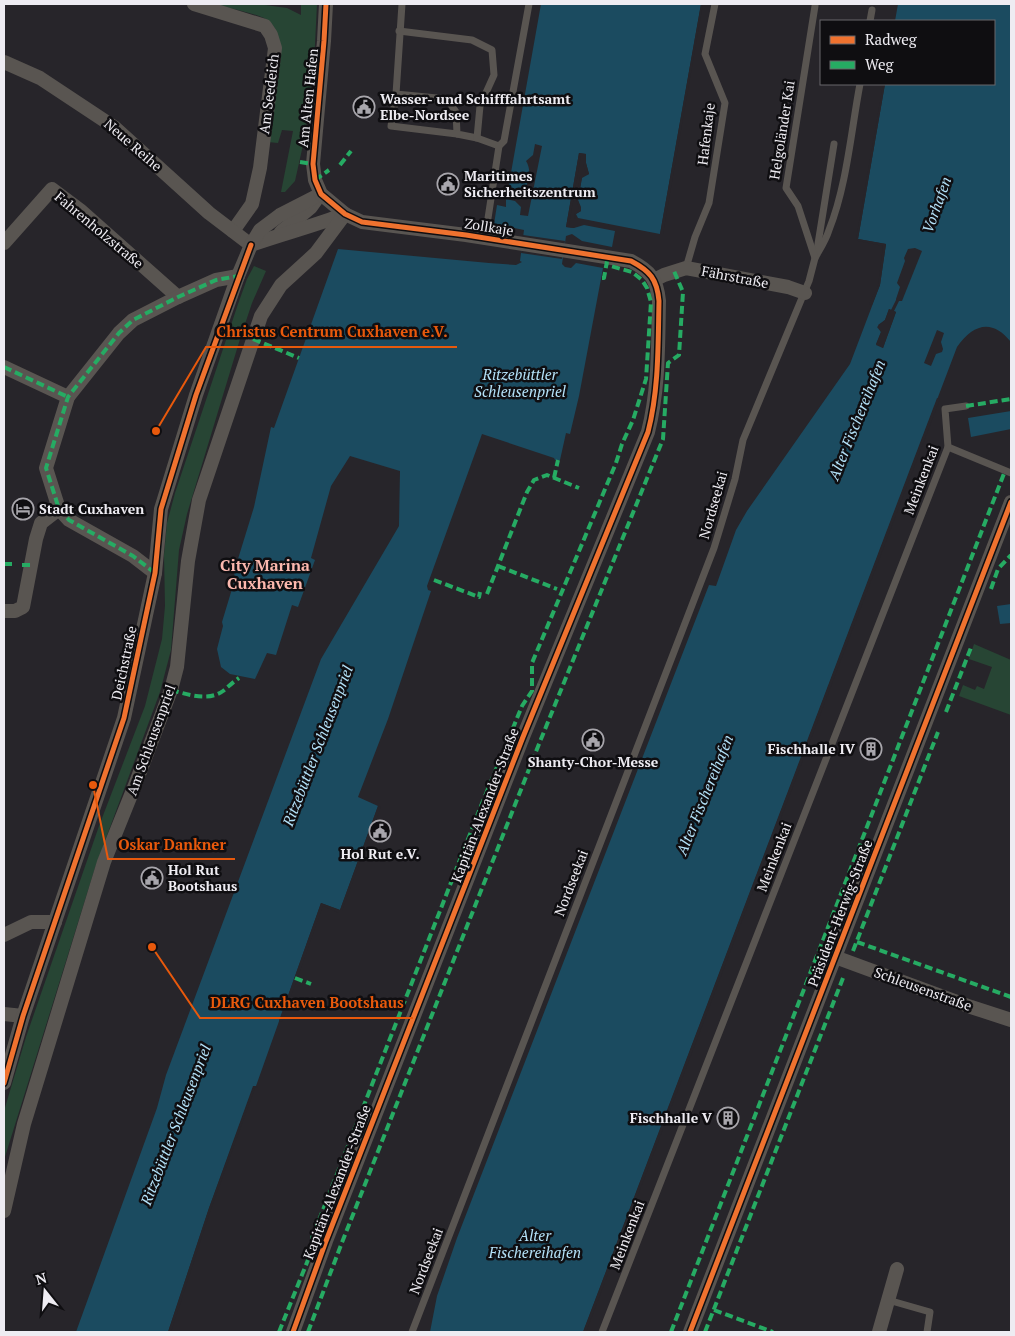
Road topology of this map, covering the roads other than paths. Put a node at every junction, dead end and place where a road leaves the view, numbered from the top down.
1 (194, 4) edge
2 (326, 4) edge
3 (402, 4) edge
4 (529, 4) edge
5 (715, 4) edge
6 (815, 6) dead end
7 (872, 10) dead end
8 (870, 20) edge
9 (399, 31) junction
10 (4, 62) edge
11 (860, 85) edge
12 (396, 94) junction
13 (457, 134) junction
14 (477, 138) junction
15 (834, 144) dead end
16 (499, 146) junction
17 (321, 194) junction
18 (344, 214) junction
19 (297, 230) junction
20 (233, 231) junction
21 (276, 236) junction
22 (485, 238) junction
23 (4, 243) edge
24 (251, 245) junction
25 (316, 253) junction
26 (815, 258) junction
27 (686, 268) junction
28 (238, 276) junction
29 (654, 280) junction
30 (807, 287) junction
31 (178, 297) junction
32 (4, 367) edge
33 (68, 397) junction
34 (966, 406) dead end
35 (948, 447) junction
36 (1011, 473) edge
37 (1011, 502) edge
38 (59, 509) junction
39 (155, 573) junction
40 (4, 610) edge
41 (55, 922) junction
42 (4, 935) edge
43 (835, 957) junction
44 (4, 1014) edge
45 (23, 1016) junction
46 (1011, 1020) edge
47 (4, 1083) edge
48 (4, 1211) edge
49 (897, 1269) dead end
50 (888, 1300) junction
51 (294, 1332) edge
52 (412, 1332) edge
53 (602, 1332) edge
54 (690, 1332) edge
55 (879, 1332) edge
56 (927, 1332) edge

1 - 20 street, Am Seedeich
2 - 17 street, Am Alten Hafen
3 - 9 lane
4 - 16 lane
5 - 27 lane, Hafenkaje
6 - 26 lane, Helgoländer Kai
7 - 8 lane
9 - 12 lane
9 - 14 lane
10 - 20 street, Neue Reihe
11 - 26 lane
12 - 13 lane
12 - 13 lane
13 - 14 lane
14 - 16 lane
15 - 26 lane
16 - 22 lane
17 - 18 street, Zollkaje
17 - 21 street
17 - 24 street, Deichstraße
18 - 19 street
18 - 22 street, Zollkaje
18 - 25 street, Am Schleusenpriel
19 - 21 street
19 - 25 street
20 - 24 street, Neue Reihe
21 - 24 street
22 - 29 street, Zollkaje
23 - 31 street, Fahrenholzstraße
24 - 28 street, Deichstraße
25 - 48 street, Am Schleusenpriel
26 - 30 lane
27 - 29 street, Fährstraße
27 - 30 street, Fährstraße
28 - 31 street
28 - 39 street, Deichstraße
29 - 51 street, Kapitän-Alexander-Straße
30 - 52 lane, Nordseekai
31 - 33 street
32 - 33 street
33 - 38 street
34 - 35 lane, Meinkenkai
35 - 36 lane
35 - 53 lane, Meinkenkai
37 - 43 street, Präsident-Herwig-Straße
38 - 39 street
38 - 40 street
39 - 41 street, Deichstraße
41 - 42 street
41 - 45 street, Deichstraße
43 - 46 street, Schleusenstraße
43 - 54 street, Präsident-Herwig-Straße
44 - 45 street
45 - 47 street, Deichstraße
49 - 50 street
50 - 55 street
50 - 56 lane

